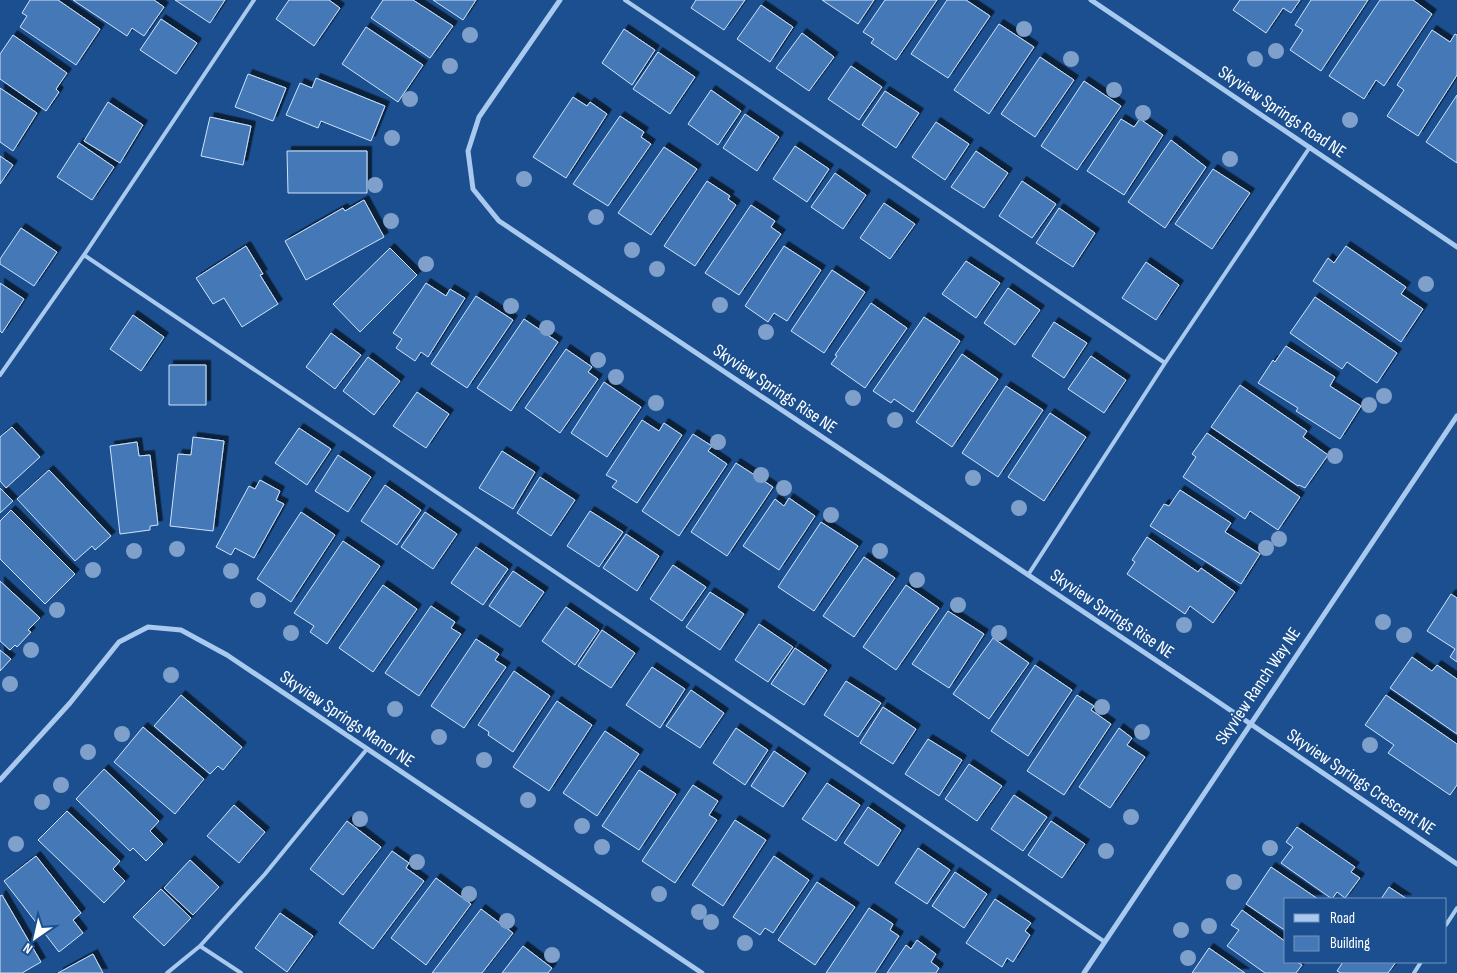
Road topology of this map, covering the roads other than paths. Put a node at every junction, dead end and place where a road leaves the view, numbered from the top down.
1 (254, 0) edge
2 (560, 0) edge
3 (625, 0) edge
4 (1091, 0) edge
5 (1310, 147) junction
6 (1457, 247) edge
7 (84, 255) junction
8 (1165, 363) junction
9 (0, 375) edge
10 (1457, 416) edge
11 (1028, 575) junction
12 (1250, 723) junction
13 (367, 749) junction
14 (0, 780) edge
15 (1457, 864) edge
16 (1457, 908) edge
17 (1447, 923) edge
18 (1105, 942) junction
19 (200, 946) junction
20 (168, 973) edge
21 (241, 973) edge
22 (702, 973) edge
23 (1084, 973) edge

1 - 7 lane
2 - 11 street, Skyview Springs Rise NE
3 - 8 lane
4 - 5 street, Skyview Springs Road NE
5 - 6 street, Skyview Springs Road NE
5 - 8 lane
7 - 9 lane
7 - 18 lane
8 - 11 lane
10 - 12 street, Skyview Ranch Way NE
11 - 12 street, Skyview Springs Rise NE
12 - 15 street, Skyview Springs Crescent NE
12 - 18 street, Skyview Ranch Way NE
13 - 14 street, Skyview Springs Manor NE
13 - 19 lane
13 - 22 street, Skyview Springs Manor NE
16 - 17 lane
18 - 23 street, Skyview Ranch Way NE
19 - 20 lane
19 - 21 lane

